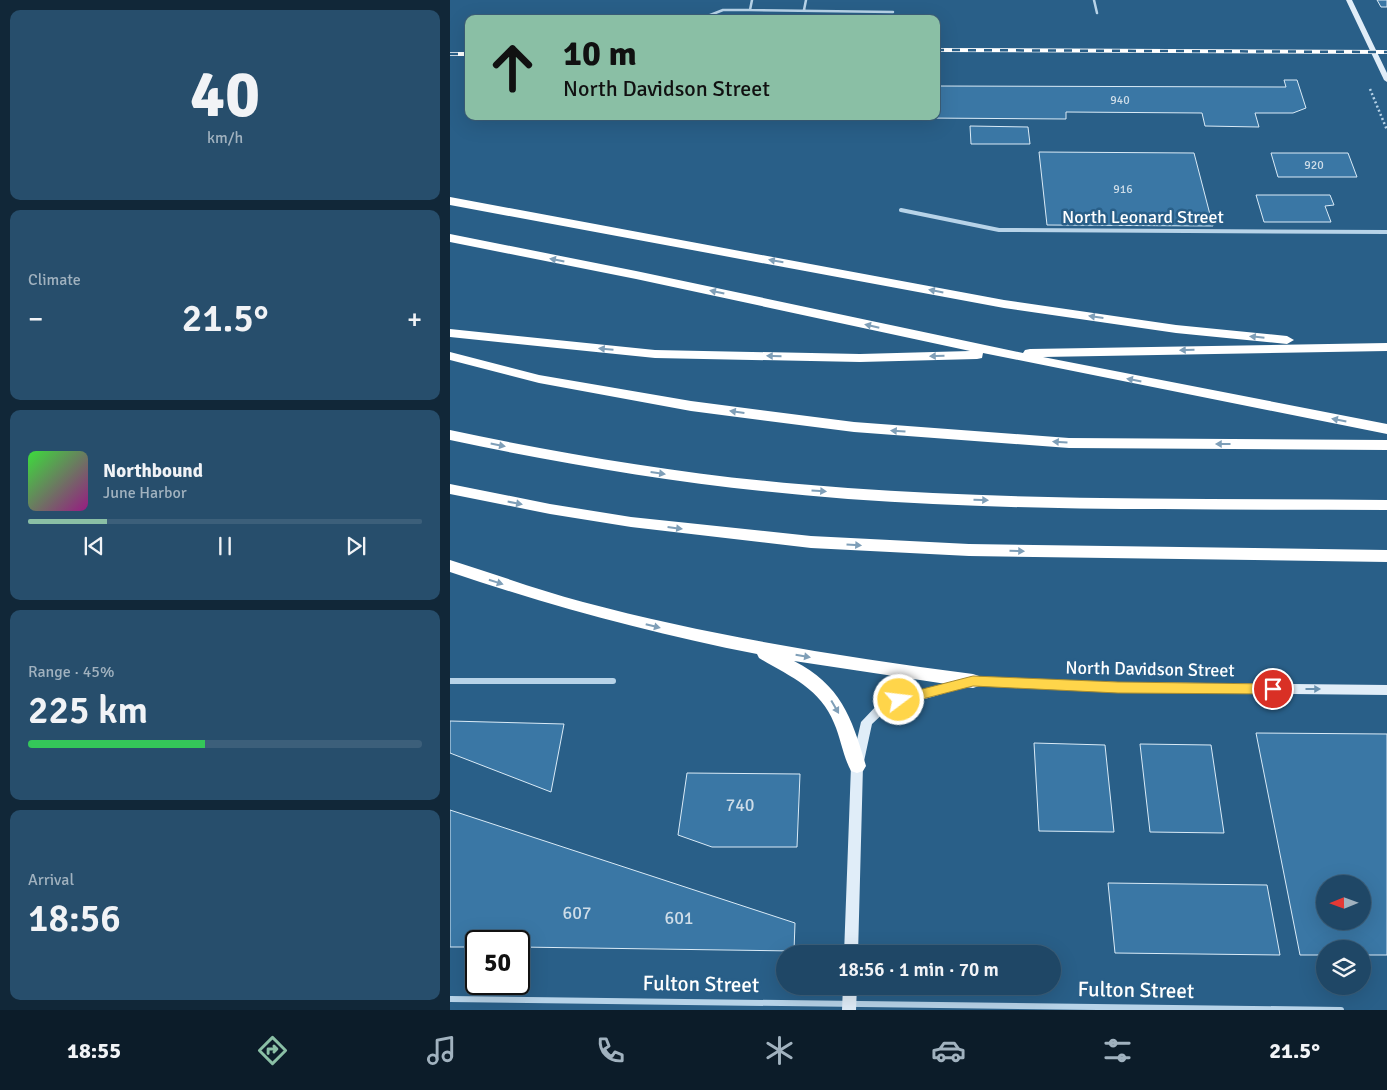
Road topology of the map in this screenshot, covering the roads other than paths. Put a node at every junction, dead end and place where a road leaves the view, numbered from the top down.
1 (752, 0) edge
2 (806, 0) edge
3 (1094, 0) edge
4 (1350, 0) edge
5 (750, 10) junction
6 (804, 10) junction
7 (893, 12) dead end
8 (1097, 13) dead end
9 (710, 15) edge
10 (1387, 80) edge
11 (450, 201) edge
12 (901, 210) dead end
13 (1387, 232) edge
14 (450, 238) edge
15 (450, 333) edge
16 (1358, 347) junction
17 (1387, 347) edge
18 (450, 356) edge
19 (1387, 429) edge
20 (450, 435) edge
21 (1387, 445) edge
22 (450, 489) edge
23 (1387, 505) edge
24 (1387, 556) edge
25 (450, 566) edge
26 (755, 648) junction
27 (450, 681) edge
28 (613, 681) dead end
29 (973, 681) junction
30 (1387, 690) edge
31 (856, 766) junction
32 (851, 945) edge
33 (450, 999) edge
34 (849, 1007) edge
35 (1066, 1008) edge
36 (1341, 1010) edge

1 - 5 lane
2 - 6 lane
3 - 8 lane
4 - 10 main road
5 - 6 lane
5 - 9 lane
6 - 7 lane
16 -> 11 highway
12 - 13 street, North Leonard Street
19 -> 14 highway
16 -> 15 highway
16 - 17 highway
21 -> 18 highway
20 -> 23 highway
22 -> 24 highway
25 -> 26 highway
26 -> 29 highway
26 -> 31 highway
27 - 28 street
29 -> 30 main road, North Davidson Street
29 - 31 main road, North Davidson Street
31 - 32 main road, North Davidson Street
33 - 34 street, Fulton Street
34 - 35 street, Fulton Street
35 - 36 street, Fulton Street

